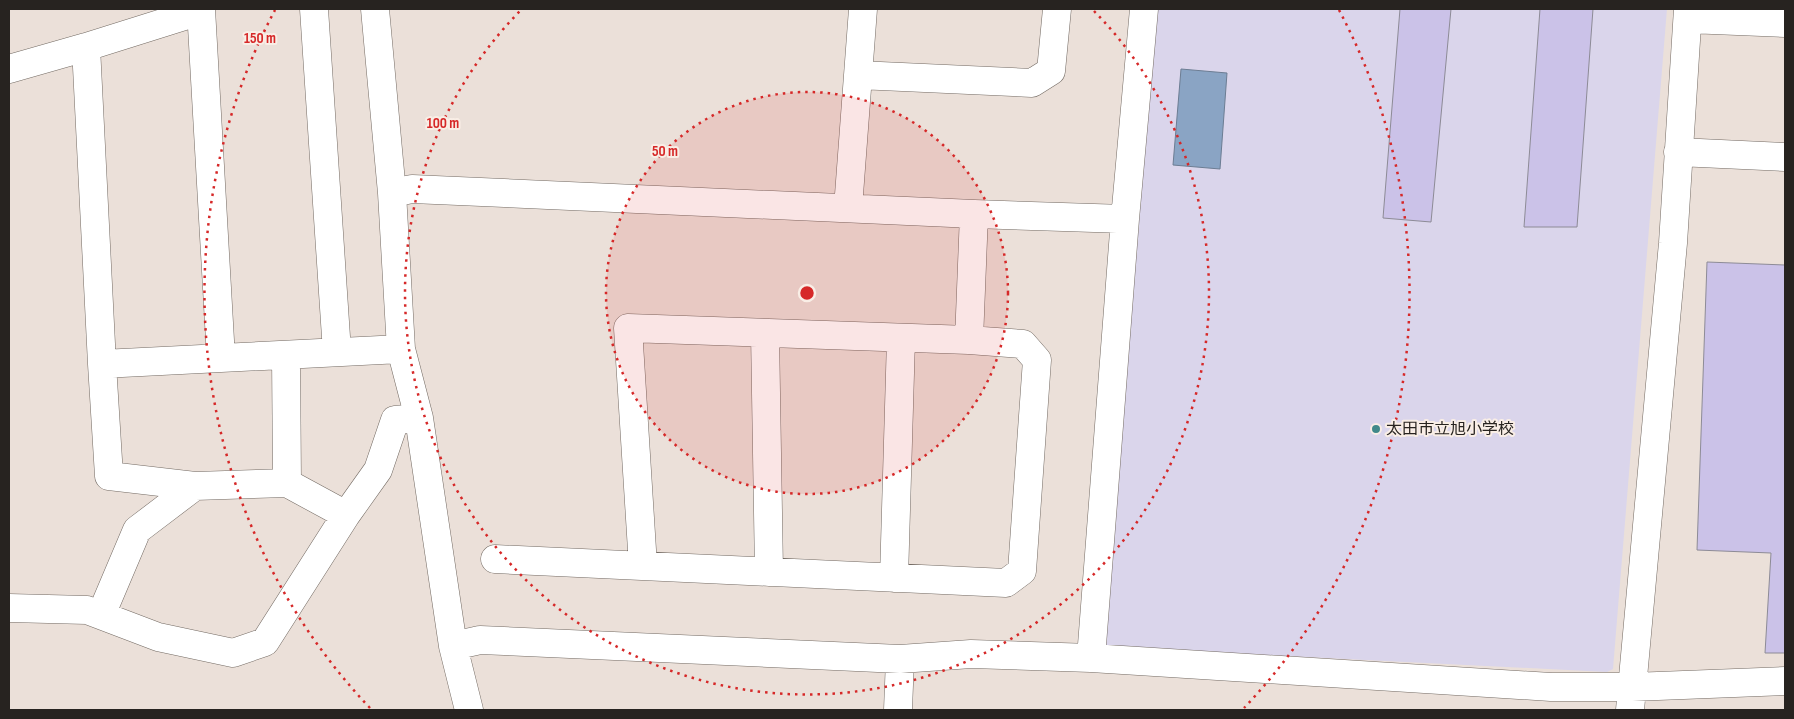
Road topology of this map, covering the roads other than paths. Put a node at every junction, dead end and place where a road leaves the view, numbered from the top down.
1 (201, 9) edge
2 (314, 9) edge
3 (375, 9) edge
4 (863, 9) edge
5 (1057, 9) edge
6 (1144, 9) edge
7 (1688, 14) edge
8 (1785, 23) edge
9 (86, 47) junction
10 (9, 68) edge
11 (858, 75) junction
12 (1678, 152) junction
13 (1785, 157) edge
14 (392, 193) junction
15 (848, 208) junction
16 (974, 214) junction
17 (1125, 219) junction
18 (765, 333) junction
19 (901, 339) junction
20 (969, 340) junction
21 (401, 349) junction
22 (337, 352) junction
23 (286, 354) junction
24 (221, 358) junction
25 (102, 364) junction
26 (420, 418) junction
27 (287, 483) junction
28 (195, 486) junction
29 (346, 515) junction
30 (495, 559) dead end
31 (643, 566) junction
32 (769, 572) junction
33 (894, 578) junction
34 (9, 608) edge
35 (102, 615) junction
36 (454, 646) junction
37 (1091, 658) junction
38 (900, 659) junction
39 (1785, 681) edge
40 (1631, 699) edge
41 (469, 710) edge
42 (898, 710) edge

1 - 9 street
1 - 24 street
2 - 22 street
3 - 14 street
4 - 11 street
5 - 11 street
6 - 17 street
7 - 8 street
7 - 12 street
9 - 10 street
9 - 25 street
11 - 15 street
12 - 13 street
12 - 40 street
14 - 15 street
14 - 21 street
15 - 16 street
16 - 17 street
16 - 20 street
17 - 37 street
18 - 19 street
18 - 31 street
18 - 32 street
19 - 20 street
19 - 33 street
20 - 33 street
21 - 22 street
21 - 26 street
22 - 23 street
23 - 24 street
23 - 27 street
24 - 25 street
25 - 28 street
26 - 29 street
26 - 36 street
27 - 28 street
27 - 29 street
28 - 35 street
29 - 35 street
30 - 31 street
31 - 32 street
32 - 33 street
34 - 35 street
36 - 38 street
36 - 41 street
37 - 38 street
37 - 40 street
38 - 42 street
39 - 40 street

